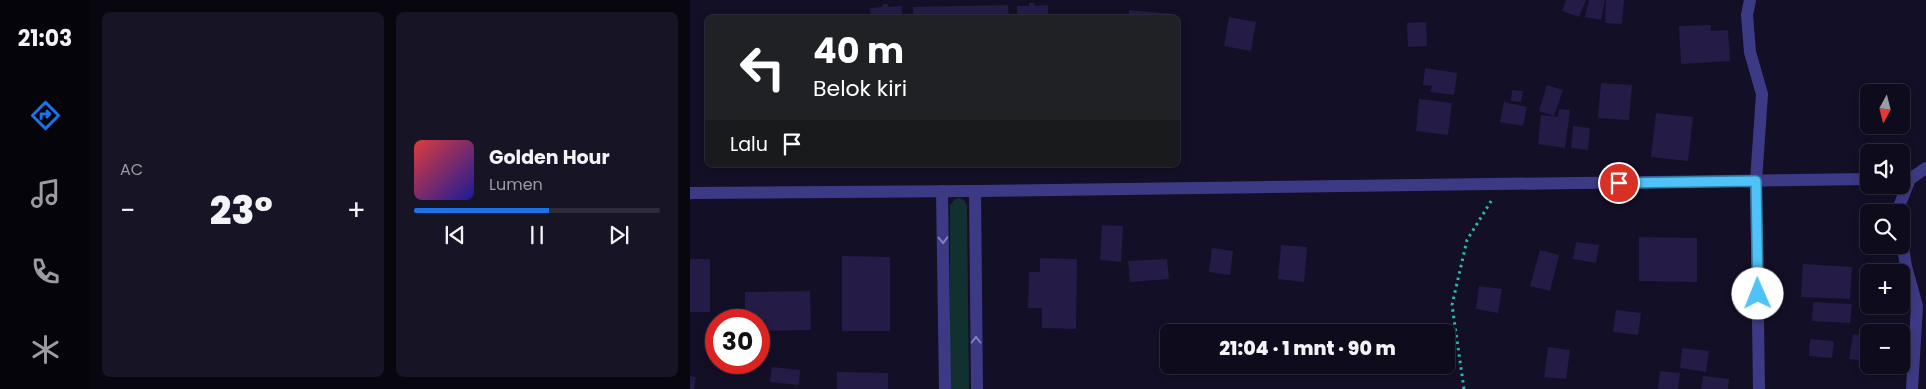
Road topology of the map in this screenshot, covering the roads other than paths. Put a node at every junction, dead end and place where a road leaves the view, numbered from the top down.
1 (1750, 0) edge
2 (1926, 168) edge
3 (1910, 177) edge
4 (1926, 178) edge
5 (1860, 179) edge
6 (1910, 179) edge
7 (1756, 181) junction
8 (975, 191) junction
9 (942, 192) junction
10 (690, 193) edge
11 (1904, 254) edge
12 (945, 389) edge
13 (976, 389) edge
14 (1759, 389) edge
15 (1912, 389) edge

1 - 7 street
2 - 3 street
4 - 6 street
5 - 7 street
7 - 8 street
7 - 14 street
8 - 9 street
13 -> 8 street
9 - 10 street
9 -> 12 street
11 - 15 street

